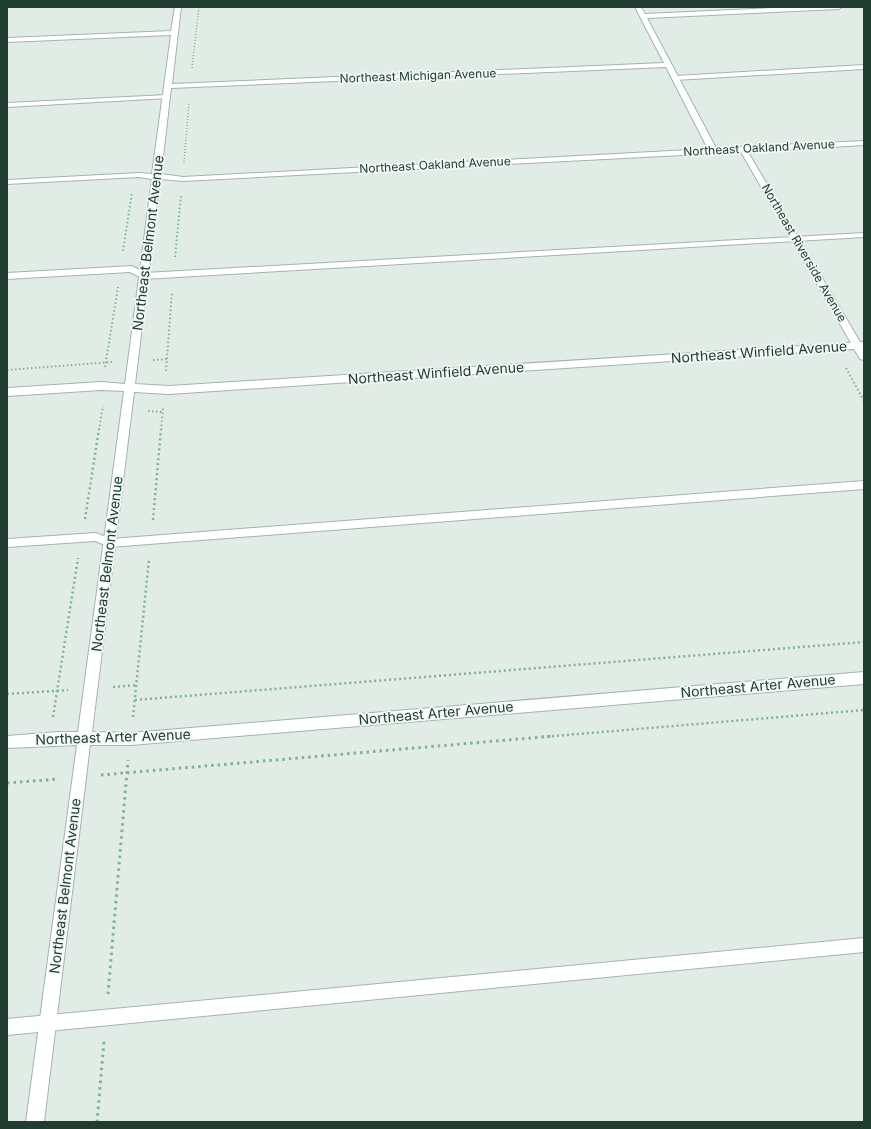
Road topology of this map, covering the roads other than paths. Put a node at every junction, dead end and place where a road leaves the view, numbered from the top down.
1 (178, 7) edge
2 (638, 7) edge
3 (839, 7) edge
4 (643, 16) junction
5 (175, 33) junction
6 (7, 40) edge
7 (668, 65) junction
8 (864, 68) edge
9 (675, 78) junction
10 (168, 86) junction
11 (167, 97) junction
12 (7, 105) edge
13 (864, 143) edge
14 (744, 149) junction
15 (713, 151) junction
16 (157, 177) junction
17 (7, 182) edge
18 (864, 235) edge
19 (795, 238) junction
20 (7, 276) edge
21 (144, 276) junction
22 (861, 345) edge
23 (864, 357) edge
24 (129, 389) junction
25 (7, 392) edge
26 (864, 485) edge
27 (7, 543) edge
28 (110, 543) junction
29 (864, 678) edge
30 (84, 739) junction
31 (7, 742) edge
32 (864, 945) edge
33 (48, 1023) junction
34 (7, 1027) edge
35 (35, 1122) edge

1 - 5 street, Northeast Belmont Avenue
2 - 4 street
3 - 4 street
4 - 7 street
5 - 6 street
5 - 10 street, Northeast Belmont Avenue
7 - 9 street
7 - 10 street, Northeast Michigan Avenue
8 - 9 lane
9 - 15 street
10 - 11 street, Northeast Belmont Avenue
11 - 12 lane
11 - 16 street, Northeast Belmont Avenue
13 - 14 street, Northeast Oakland Avenue
14 - 15 street, Northeast Oakland Avenue
14 - 19 street, Northeast Riverside Avenue
15 - 16 street, Northeast Oakland Avenue
16 - 17 street, Northeast Oakland Avenue
16 - 21 street, Northeast Belmont Avenue
18 - 19 lane
19 - 21 lane
19 - 22 street, Northeast Riverside Avenue
20 - 21 lane
21 - 24 street, Northeast Belmont Avenue
22 - 23 street, Northeast Riverside Avenue
22 - 24 street, Northeast Winfield Avenue
24 - 25 street, Northeast Winfield Avenue
24 - 28 street, Northeast Belmont Avenue
26 - 28 lane
27 - 28 lane
28 - 30 street, Northeast Belmont Avenue
29 - 30 street, Northeast Arter Avenue
30 - 31 street, Northeast Arter Avenue
30 - 33 street, Northeast Belmont Avenue
32 - 33 lane
33 - 34 lane
33 - 35 street, Northeast Belmont Avenue

